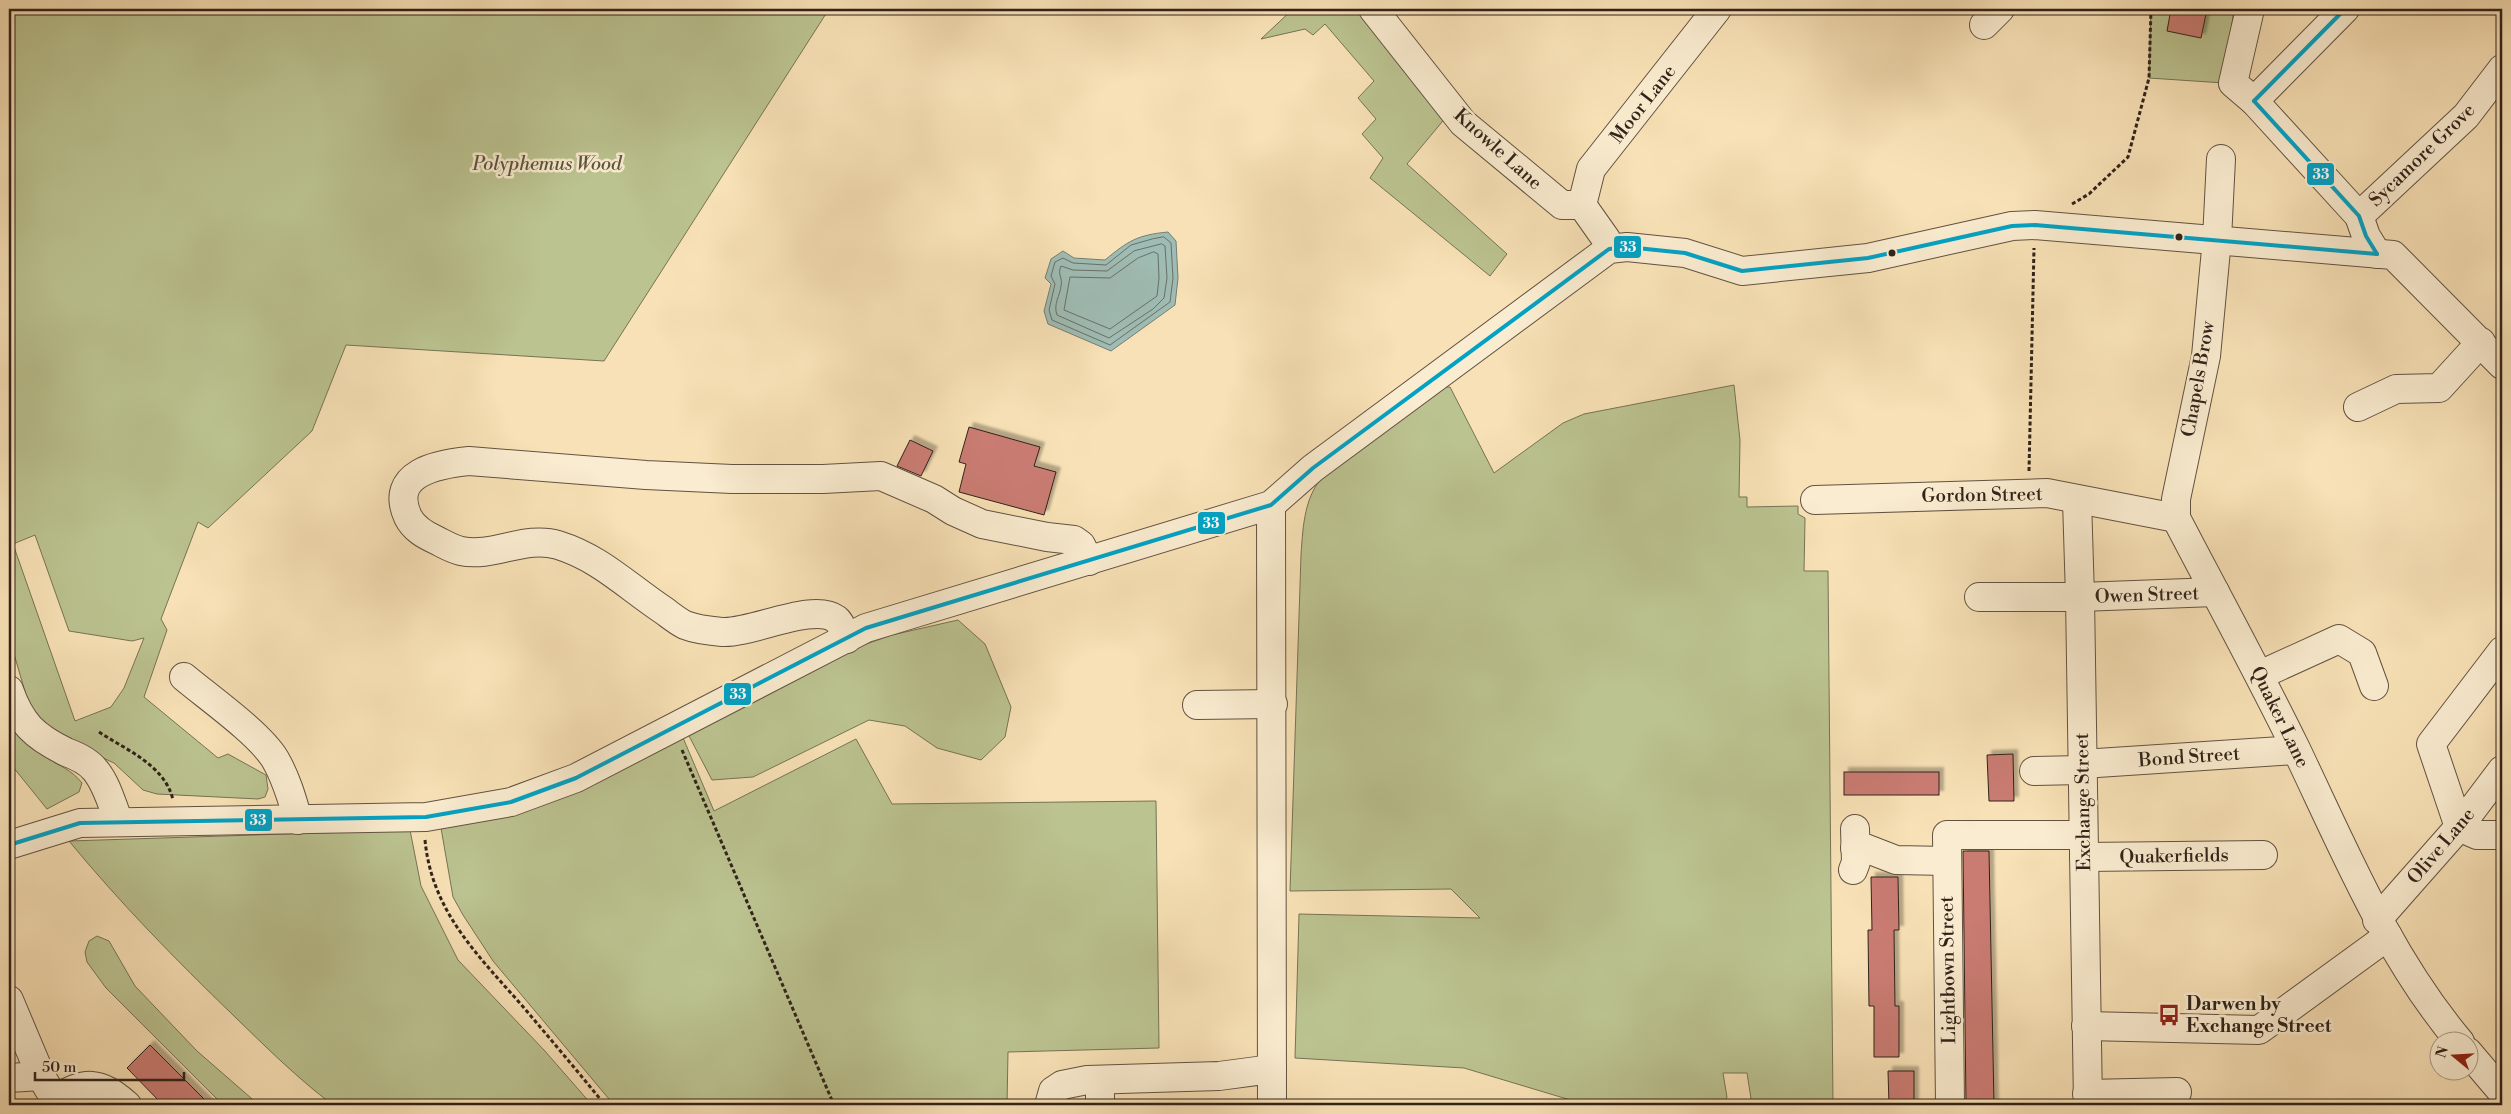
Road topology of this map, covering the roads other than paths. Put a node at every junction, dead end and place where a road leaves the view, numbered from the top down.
1 (1372, 9) edge
2 (1717, 9) edge
3 (2250, 9) edge
4 (2345, 9) edge
5 (2502, 70) edge
6 (2254, 100) junction
7 (2221, 159) dead end
8 (1582, 205) junction
9 (2358, 216) junction
10 (2217, 239) junction
11 (1610, 249) junction
12 (2377, 254) junction
13 (2481, 342) junction
14 (2502, 365) edge
15 (2358, 407) dead end
16 (1815, 500) dead end
17 (2076, 500) junction
18 (1272, 506) junction
19 (2176, 518) junction
20 (1089, 561) junction
21 (2215, 592) junction
22 (1979, 597) dead end
23 (2080, 597) junction
24 (847, 638) junction
25 (2502, 651) edge
26 (2260, 675) junction
27 (184, 677) dead end
28 (2374, 686) dead end
29 (9, 690) edge
30 (1272, 704) junction
31 (1197, 705) dead end
32 (2296, 750) junction
33 (2082, 767) junction
34 (2502, 770) edge
35 (2034, 771) dead end
36 (298, 820) junction
37 (119, 822) junction
38 (2459, 827) junction
39 (2502, 835) edge
40 (9, 845) edge
41 (2084, 846) junction
42 (1947, 848) junction
43 (1855, 849) dead end
44 (2263, 855) dead end
45 (2382, 928) junction
46 (9, 1000) edge
47 (2086, 1026) junction
48 (2452, 1032) edge
49 (2478, 1065) edge
50 (1272, 1069) junction
51 (41, 1076) junction
52 (9, 1078) edge
53 (1100, 1092) edge
54 (2177, 1092) dead end
55 (2501, 1095) edge
56 (2088, 1100) edge
57 (57, 1102) edge
58 (126, 1105) edge
59 (1049, 1105) edge
60 (1272, 1105) edge
61 (1950, 1105) edge

1 - 8 street, Knowle Lane
2 - 8 street, Moor Lane
3 - 6 street
4 - 6 street
5 - 9 street, Sycamore Grove
6 - 9 street
7 - 10 street, Chapels Brow
8 - 11 street
9 - 12 street
10 - 11 street
10 - 12 street
10 - 19 street, Chapels Brow
11 - 18 street
12 - 13 street
13 - 14 street
13 - 15 street
16 - 17 street, Gordon Street
17 - 19 street, Gordon Street
17 - 23 street, Exchange Street
18 - 20 street
18 - 30 street
19 - 21 street, Quaker Lane
20 - 24 street
20 - 24 street
21 - 23 street, Owen Street
21 - 26 street, Quaker Lane
22 - 23 street, Owen Street
23 - 33 street, Exchange Street
24 - 36 street
25 - 38 street
26 - 28 street
26 - 32 street, Quaker Lane
27 - 36 street
29 - 37 street
30 - 31 street
30 - 50 street
32 - 33 street, Bond Street
32 - 45 street, Quaker Lane
33 - 35 street, Bond Street
33 - 41 street, Exchange Street
34 - 38 street, Olive Lane
36 - 37 street
37 - 40 street
38 - 39 street
38 - 45 street, Olive Lane
41 - 42 street, Quakerfields
41 - 44 street, Quakerfields
41 - 47 street, Exchange Street
42 - 43 street, Quakerfields
42 - 61 street, Lightbown Street
45 - 47 street, Olive Lane
45 - 48 street, Quaker Lane
46 - 51 street
47 - 56 street, Exchange Street
49 - 55 street
50 - 53 street
50 - 60 street
51 - 52 street
51 - 57 street
53 - 59 street
54 - 56 street
57 - 58 street

